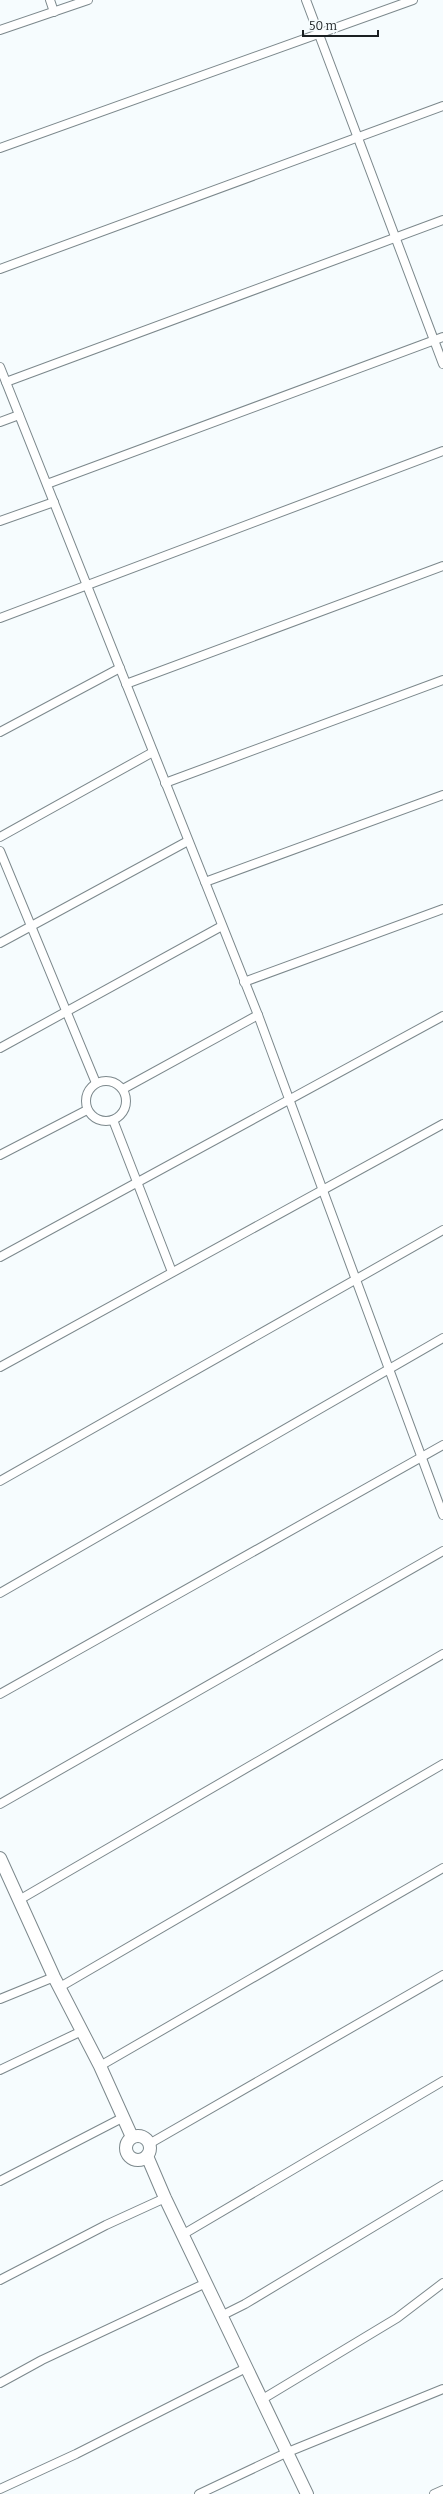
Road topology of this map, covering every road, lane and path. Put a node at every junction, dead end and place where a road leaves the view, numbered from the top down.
1 (50, 0) edge
2 (88, 0) edge
3 (306, 0) edge
4 (413, 0) edge
5 (54, 12) junction
6 (0, 30) edge
7 (319, 34) junction
8 (443, 106) edge
9 (358, 137) junction
10 (0, 148) edge
11 (443, 220) edge
12 (395, 237) junction
13 (0, 269) edge
14 (443, 337) edge
15 (434, 341) junction
16 (443, 364) edge
17 (0, 367) edge
18 (6, 382) junction
19 (20, 415) junction
20 (0, 422) edge
21 (443, 451) edge
22 (47, 484) junction
23 (54, 502) junction
24 (0, 521) edge
25 (443, 566) edge
26 (87, 587) junction
27 (0, 618) edge
28 (120, 668) junction
29 (443, 680) edge
30 (126, 684) junction
31 (0, 732) edge
32 (153, 752) junction
33 (165, 783) junction
34 (443, 795) edge
35 (0, 836) edge
36 (188, 842) junction
37 (0, 851) edge
38 (205, 882) junction
39 (443, 909) edge
40 (31, 926) junction
41 (222, 926) junction
42 (0, 943) edge
43 (244, 982) junction
44 (66, 1012) junction
45 (258, 1015) junction
46 (443, 1016) edge
47 (0, 1048) edge
48 (96, 1083) junction
49 (123, 1089) junction
50 (289, 1100) junction
51 (87, 1110) junction
52 (113, 1120) junction
53 (443, 1124) edge
54 (0, 1155) edge
55 (137, 1183) junction
56 (322, 1190) junction
57 (443, 1230) edge
58 (0, 1257) edge
59 (172, 1272) junction
60 (356, 1280) junction
61 (443, 1338) edge
62 (0, 1367) edge
63 (389, 1369) junction
64 (443, 1445) edge
65 (422, 1458) junction
66 (0, 1481) edge
67 (443, 1515) edge
68 (443, 1551) edge
69 (0, 1593) edge
70 (443, 1654) edge
71 (0, 1694) edge
72 (443, 1764) edge
73 (0, 1804) edge
74 (0, 1858) edge
75 (443, 1868) edge
76 (4, 1876) edge
77 (19, 1900) junction
78 (443, 1975) edge
79 (57, 1982) junction
80 (0, 1999) edge
81 (82, 2031) junction
82 (100, 2066) junction
83 (0, 2070) edge
84 (443, 2081) edge
85 (124, 2117) junction
86 (132, 2138) junction
87 (148, 2150) junction
88 (0, 2181) edge
89 (443, 2185) edge
90 (165, 2198) junction
91 (182, 2235) junction
92 (0, 2280) edge
93 (206, 2283) junction
94 (443, 2283) edge
95 (221, 2316) junction
96 (246, 2368) junction
97 (0, 2383) edge
98 (443, 2389) edge
99 (261, 2400) junction
100 (288, 2452) junction
101 (0, 2489) edge
102 (443, 2490) edge
103 (199, 2494) edge
104 (307, 2494) edge
105 (434, 2494) edge

1 - 5 street
2 - 5 street
3 - 7 street
4 - 7 street
5 - 6 street
7 - 9 street
7 - 10 street
8 - 9 street
9 - 12 street
9 - 13 street
11 - 12 street
12 - 15 street
12 - 18 street
14 - 15 street
15 - 16 street
15 - 22 street
17 - 18 street
18 - 19 street
19 - 20 street
19 - 22 street
21 - 26 street
22 - 23 street
23 - 24 street
23 - 26 street
25 - 30 street
26 - 27 street
26 - 28 street
28 - 30 street
28 - 31 street
29 - 33 street
30 - 32 street
32 - 33 street
32 - 35 street
33 - 36 street
34 - 38 street
36 - 38 street
36 - 40 street
37 - 40 street
38 - 41 street
39 - 43 street
40 - 42 street
40 - 44 street
41 - 43 street
41 - 44 street
43 - 45 street
44 - 47 street
44 - 48 street
45 - 49 street
45 - 50 street
46 - 50 street
48 - 49 street
48 - 51 street
49 - 52 street
50 - 55 street
50 - 56 street
51 - 52 street
51 - 54 street
52 - 55 street
53 - 56 street
55 - 58 street
55 - 59 street
56 - 59 street
56 - 60 street
57 - 60 street
59 - 62 street
60 - 63 street
60 - 66 street
61 - 63 street
63 - 65 street
63 - 69 street
64 - 65 street
65 - 67 street
65 - 71 street
68 - 73 street
70 - 77 street
72 - 79 street
74 - 76 main road
75 - 82 street
76 - 77 main road
77 - 79 main road
78 - 87 street
79 - 80 street
79 - 81 main road
81 - 82 main road
81 - 83 street
82 - 85 main road
84 - 91 street
85 - 86 main road
85 - 88 street
86 - 87 main road
86 - 87 main road
87 - 90 main road
89 - 95 street
90 - 91 main road
90 - 92 street
91 - 93 main road
93 - 95 main road
93 - 97 street
94 - 99 street
95 - 96 main road
96 - 99 main road
96 - 101 street
98 - 100 street
99 - 100 main road
100 - 103 street
100 - 104 main road
102 - 105 street

